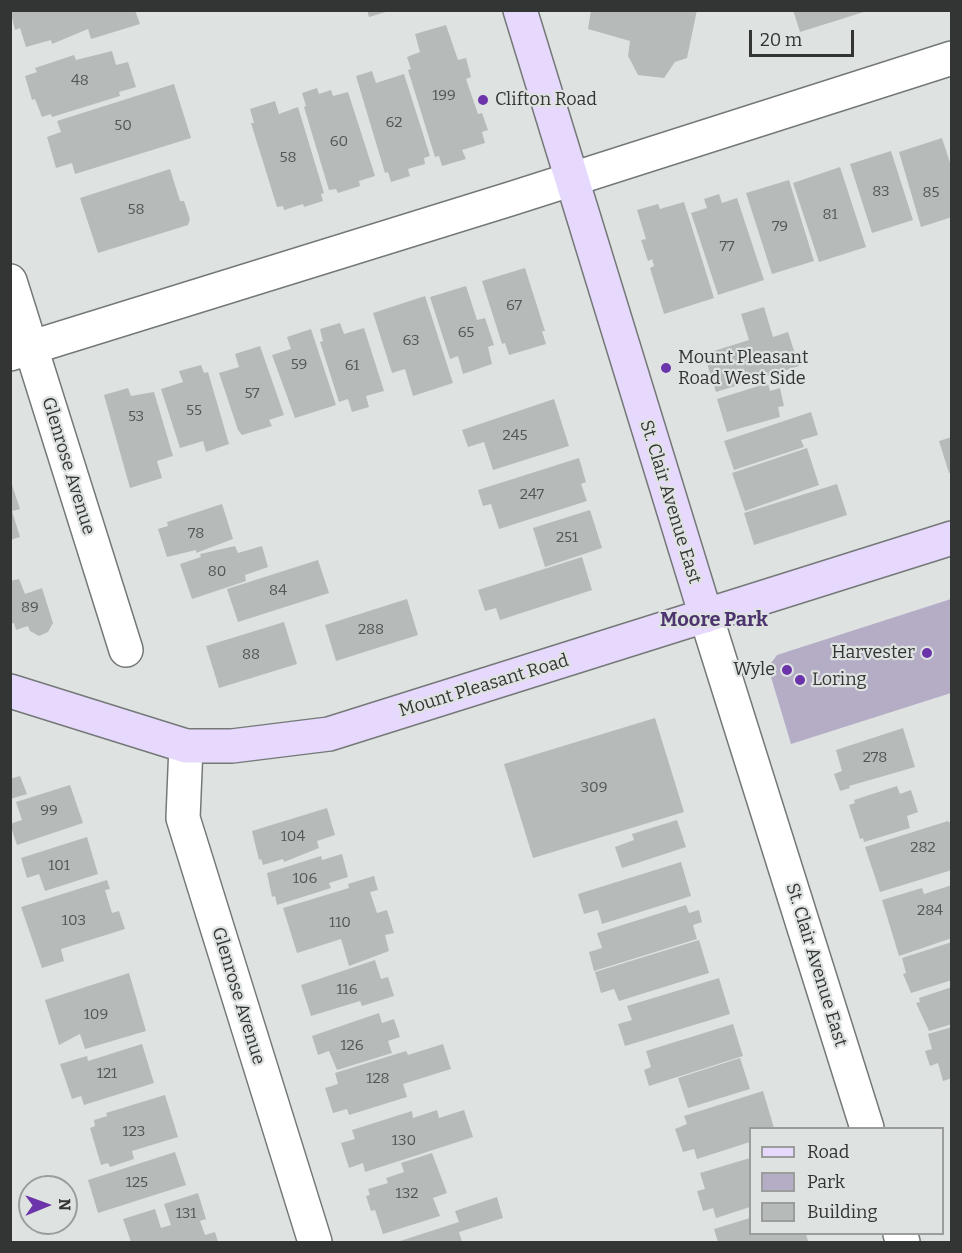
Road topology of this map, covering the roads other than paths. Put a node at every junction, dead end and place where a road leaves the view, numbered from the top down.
1 (520, 10) edge
2 (951, 58) edge
3 (573, 177) junction
4 (10, 281) edge
5 (21, 351) edge
6 (951, 538) edge
7 (706, 616) junction
8 (126, 650) dead end
9 (10, 691) edge
10 (186, 746) junction
11 (867, 1127) edge
12 (315, 1242) edge

1 - 3 main road, St. Clair Avenue East
2 - 3 street
3 - 5 street
3 - 7 main road, St. Clair Avenue East
4 - 5 street, Glenrose Avenue
5 - 8 street, Glenrose Avenue
6 - 7 main road, Mount Pleasant Road
7 - 10 main road, Mount Pleasant Road
7 - 11 street, St. Clair Avenue East
9 - 10 main road, Mount Pleasant Road
10 - 12 street, Glenrose Avenue

